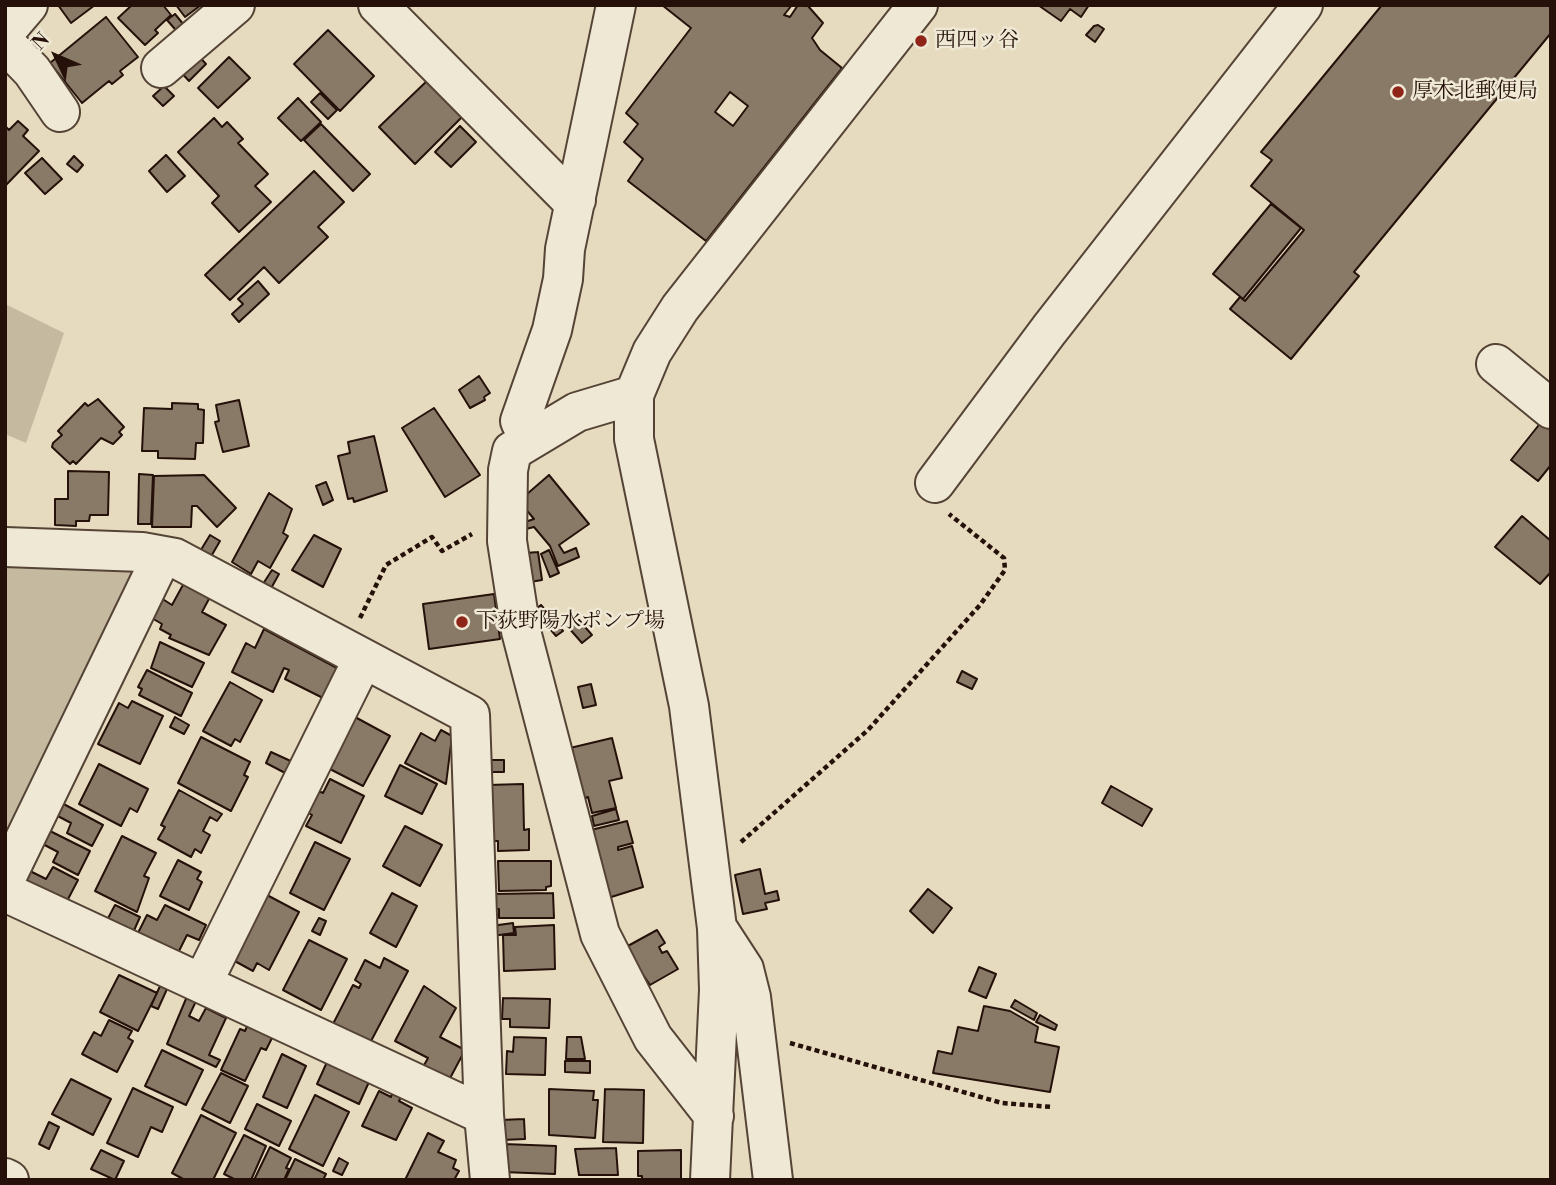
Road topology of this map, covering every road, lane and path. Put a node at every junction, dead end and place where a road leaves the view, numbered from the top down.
1 (28, 5) edge
2 (235, 5) edge
3 (378, 5) edge
4 (616, 5) edge
5 (918, 5) edge
6 (1303, 5) edge
7 (5, 32) edge
8 (5, 43) edge
9 (161, 68) dead end
10 (60, 112) dead end
11 (576, 200) junction
12 (1496, 364) dead end
13 (634, 395) junction
14 (1551, 409) edge
15 (529, 439) junction
16 (935, 484) joint
17 (480, 529) dead end
18 (5, 547) edge
19 (161, 558) junction
20 (369, 599) dead end
21 (363, 659) junction
22 (709, 865) junction
23 (5, 880) edge
24 (5, 892) edge
25 (717, 928) junction
26 (203, 982) junction
27 (756, 1032) junction
28 (1052, 1107) dead end
29 (484, 1115) junction
30 (714, 1116) junction
31 (491, 1180) edge
32 (710, 1180) edge
33 (773, 1180) edge

1 - 7 street
2 - 9 street
3 - 11 street
4 - 11 street
5 - 13 street
6 - 16 street
8 - 10 street
11 - 15 street
12 - 14 street
13 - 15 street
13 - 22 street
15 - 30 street
16 - 22 path
17 - 20 path
18 - 19 street
19 - 21 street
19 - 23 street
21 - 26 street
21 - 29 street
22 - 25 street
24 - 26 street
25 - 27 street
25 - 30 street
26 - 29 street
27 - 28 path
27 - 33 street
29 - 31 street
30 - 32 street

